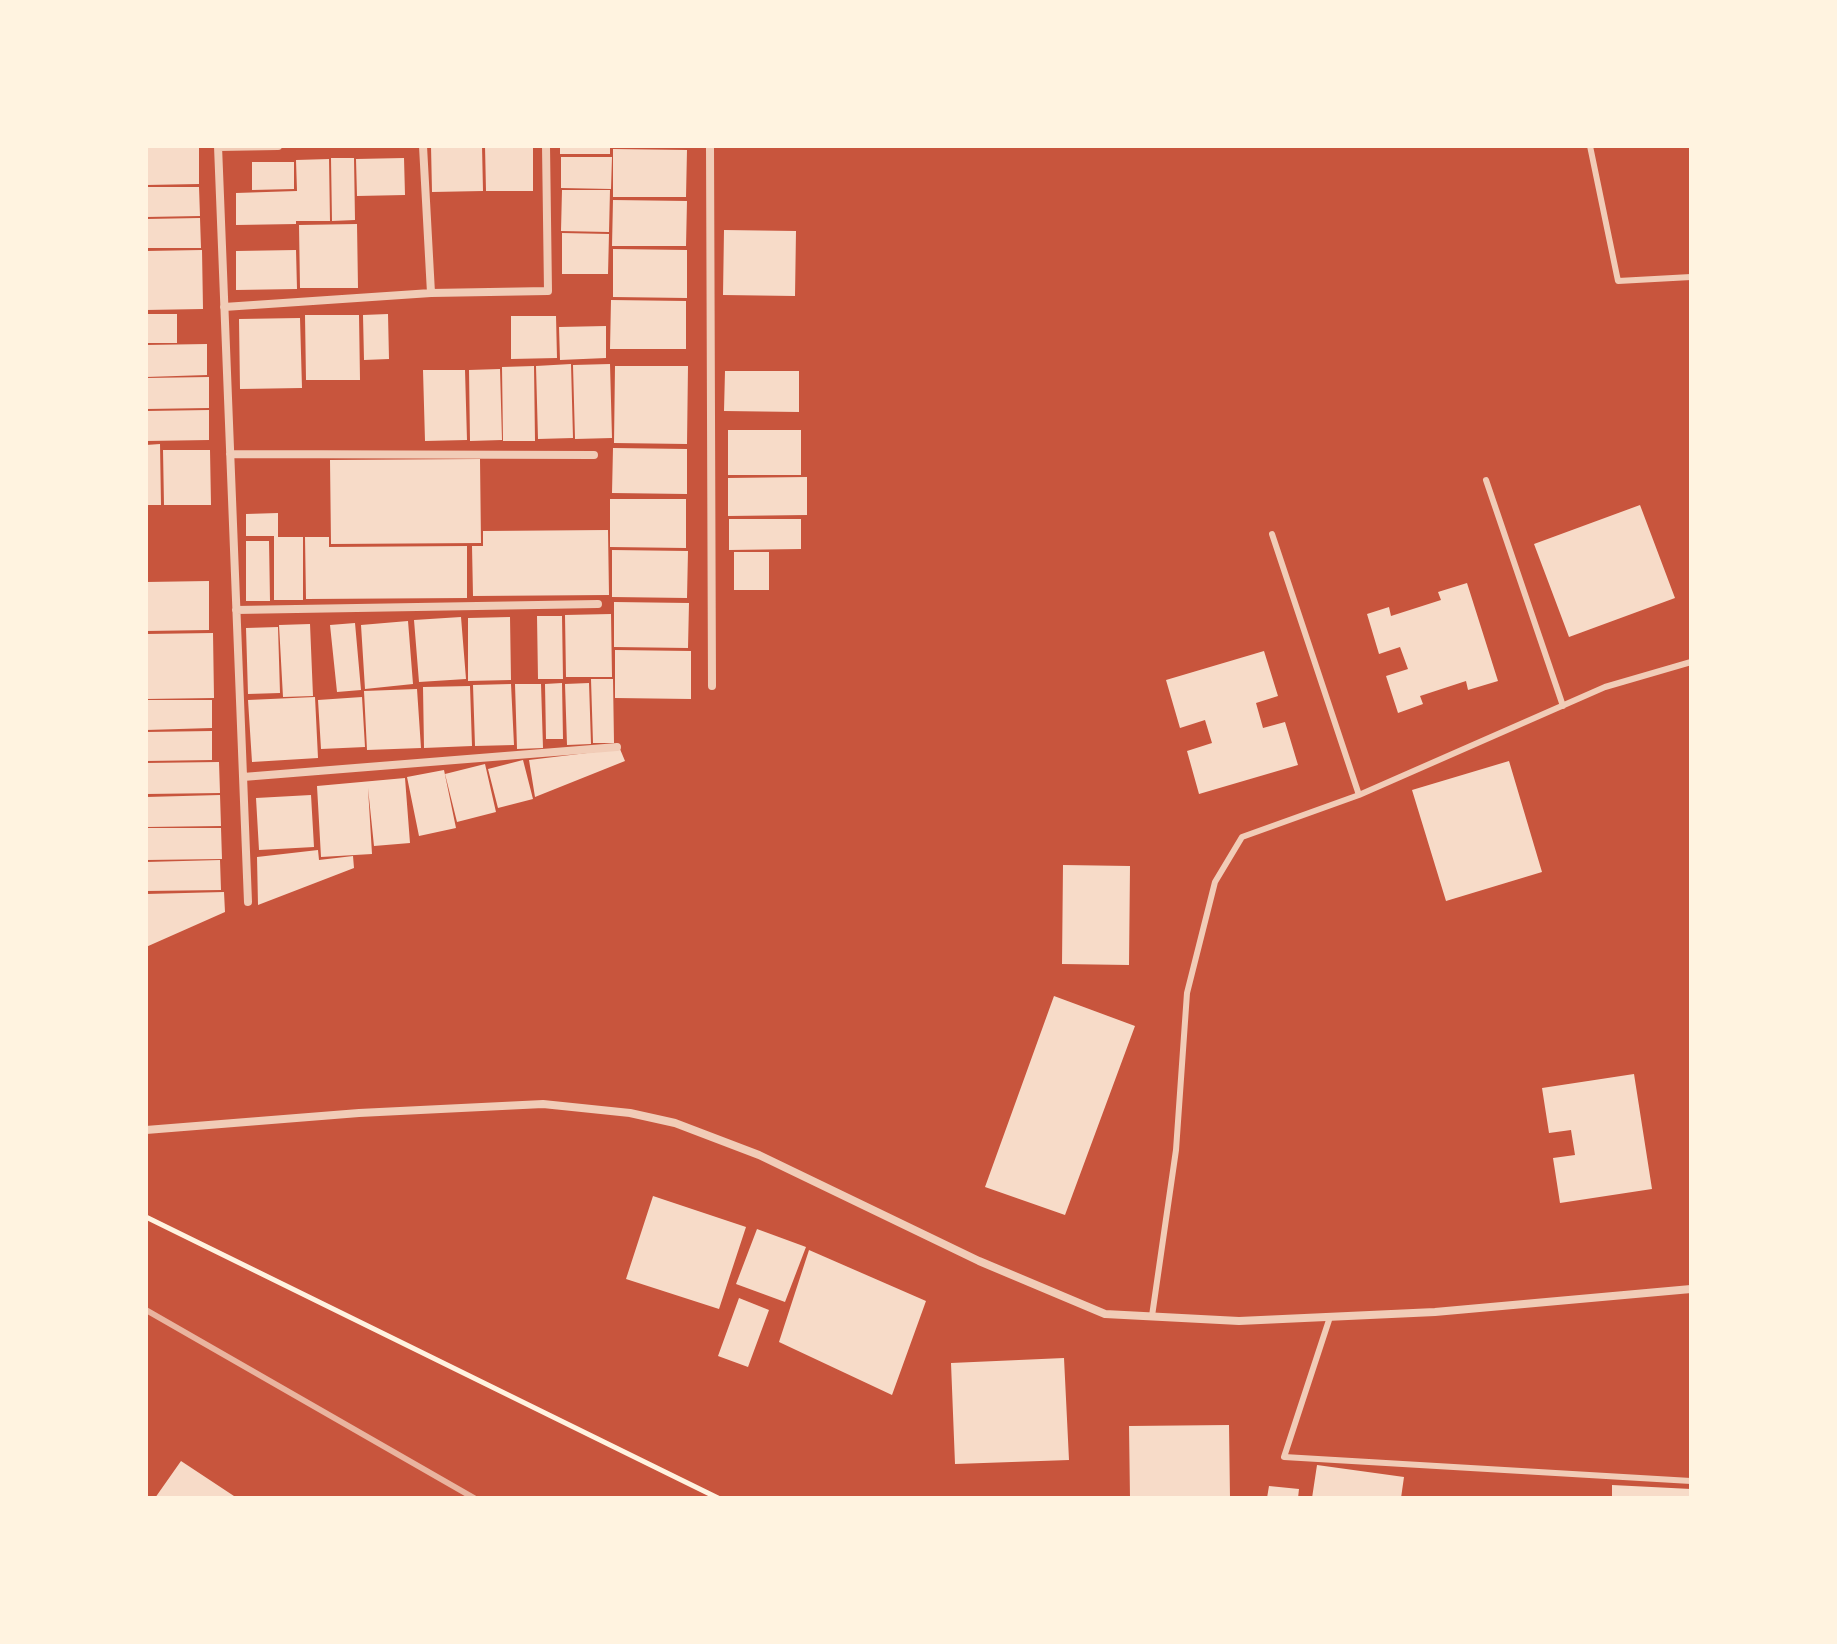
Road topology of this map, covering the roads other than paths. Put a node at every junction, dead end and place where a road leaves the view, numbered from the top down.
1 (218, 146) edge
2 (278, 146) edge
3 (423, 146) edge
4 (546, 146) edge
5 (710, 146) edge
6 (1590, 146) edge
7 (1691, 277) edge
8 (431, 293) junction
9 (224, 307) junction
10 (230, 454) junction
11 (594, 455) dead end
12 (1486, 480) dead end
13 (1272, 534) dead end
14 (598, 604) dead end
15 (236, 610) junction
16 (1691, 662) edge
17 (712, 686) dead end
18 (1563, 706) junction
19 (617, 747) dead end
20 (243, 777) junction
21 (1359, 795) junction
22 (248, 902) dead end
23 (146, 1130) edge
24 (1691, 1289) edge
25 (1152, 1316) junction
26 (1330, 1317) junction
27 (1691, 1481) edge

1 - 2 street
1 - 9 street
3 - 8 street
4 - 8 street
5 - 17 street
6 - 7 lane
8 - 9 street
9 - 10 street
10 - 11 street
10 - 15 street
12 - 18 lane
13 - 21 lane
14 - 15 street
15 - 20 street
16 - 18 lane
18 - 21 lane
19 - 20 street
20 - 22 street
21 - 25 lane
23 - 25 street
24 - 26 street
25 - 26 street
26 - 27 lane

